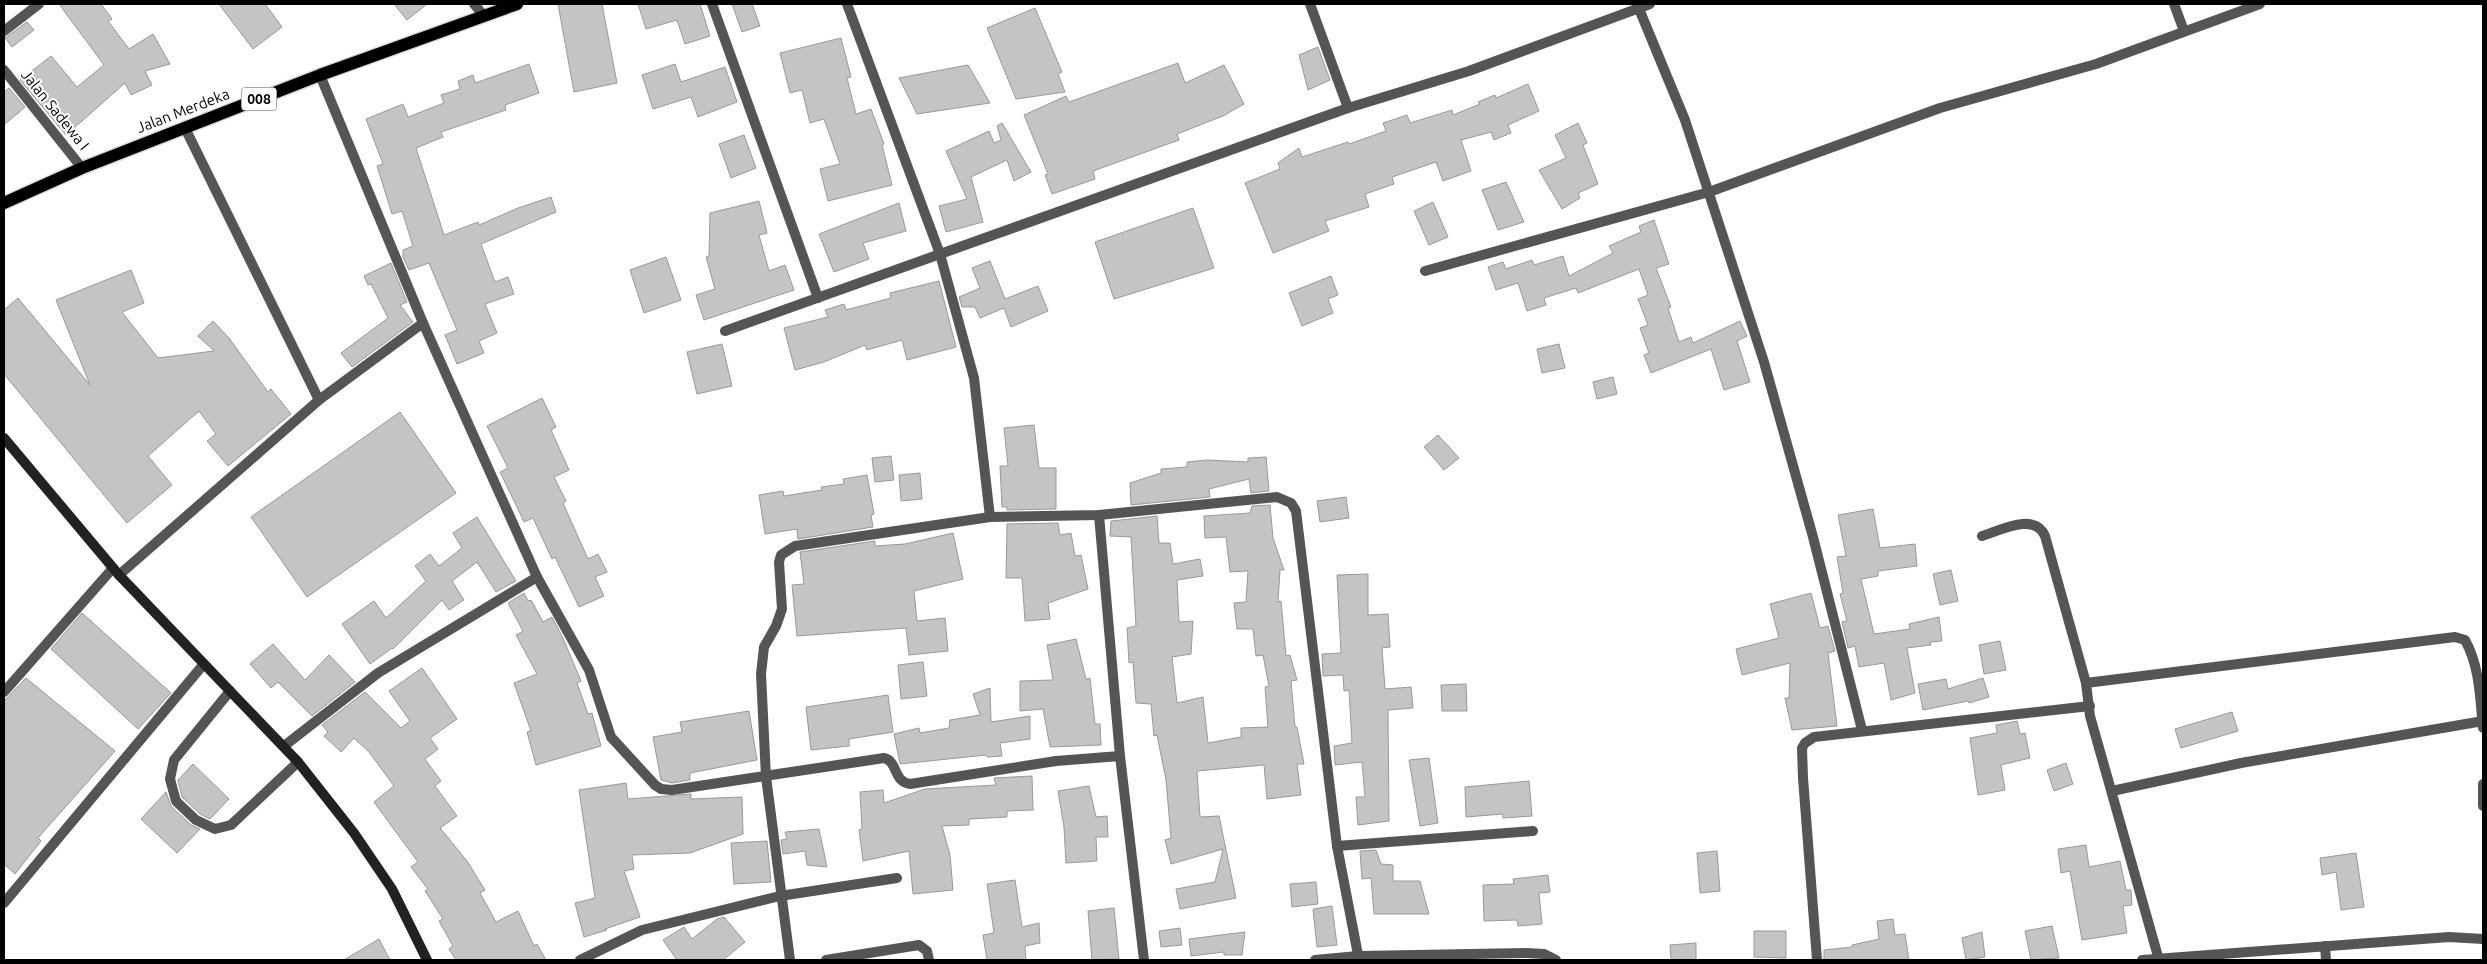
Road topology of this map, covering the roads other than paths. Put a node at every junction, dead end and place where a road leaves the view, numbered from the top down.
1 (39, 4) edge
2 (474, 4) edge
3 (517, 4) edge
4 (712, 4) edge
5 (847, 4) edge
6 (1310, 4) edge
7 (1650, 4) edge
8 (2174, 4) edge
9 (2260, 4) edge
10 (1638, 6) edge
11 (484, 16) junction
12 (4, 31) edge
13 (2184, 31) junction
14 (4, 70) edge
15 (320, 75) junction
16 (1348, 108) junction
17 (185, 128) junction
18 (82, 168) junction
19 (1709, 192) junction
20 (4, 203) edge
21 (940, 254) junction
22 (1425, 271) dead end
23 (818, 298) junction
24 (423, 323) junction
25 (725, 330) dead end
26 (319, 400) junction
27 (4, 438) edge
28 (1099, 515) junction
29 (990, 517) junction
30 (1982, 536) dead end
31 (116, 572) junction
32 (537, 577) junction
33 (203, 665) junction
34 (2086, 682) junction
35 (230, 690) junction
36 (4, 692) edge
37 (2090, 706) junction
38 (2483, 721) edge
39 (2483, 728) edge
40 (1862, 730) junction
41 (284, 746) junction
42 (1120, 756) junction
43 (298, 762) junction
44 (766, 777) junction
45 (2483, 784) edge
46 (2112, 792) junction
47 (2483, 806) edge
48 (1533, 831) dead end
49 (1337, 846) junction
50 (897, 878) dead end
51 (780, 896) junction
52 (4, 903) edge
53 (2483, 939) edge
54 (2325, 946) junction
55 (1359, 958) edge
56 (2159, 959) edge
57 (427, 960) edge
58 (580, 960) edge
59 (790, 960) edge
60 (826, 960) edge
61 (929, 960) edge
62 (1144, 960) edge
63 (1315, 960) edge
64 (1556, 960) edge
65 (1817, 960) edge
66 (2142, 960) edge
67 (2326, 960) edge

1 - 12 street
2 - 11 street
3 - 11 main road, Jalan Merdeka / 008
4 - 23 street
5 - 21 street
6 - 16 street
7 - 10 street
8 - 13 street
9 - 13 street
10 - 16 street
10 - 19 street
11 - 15 main road, Jalan Merdeka / 008
13 - 19 street
14 - 18 street, Jalan Sadewa I
15 - 17 main road, Jalan Merdeka / 008
15 - 24 street
16 - 21 street
17 - 18 main road, Jalan Merdeka / 008
17 - 26 street
18 - 20 main road, Jalan Merdeka / 008
19 - 22 street
19 - 40 street
21 - 23 street
21 - 29 street
23 - 25 street
24 - 26 street
24 - 32 street
26 - 31 street
27 - 31 street
28 - 29 street
28 - 42 street
28 - 49 street
29 - 44 street
30 - 34 street
31 - 33 street
31 - 36 street
32 - 41 street
32 - 44 street
33 - 35 street
33 - 52 street
34 - 37 street
34 - 38 street
35 - 41 street
35 - 43 street
37 - 40 street
37 - 46 street
38 - 39 street
38 - 46 street
40 - 65 street
41 - 43 street
42 - 44 street
42 - 62 street
43 - 57 street
44 - 51 street
45 - 47 street
46 - 56 street
48 - 49 street
49 - 55 street
50 - 51 street
51 - 58 street
51 - 59 street
53 - 54 street
54 - 56 street
54 - 67 street
55 - 63 street
55 - 64 street
56 - 66 street
60 - 61 street

